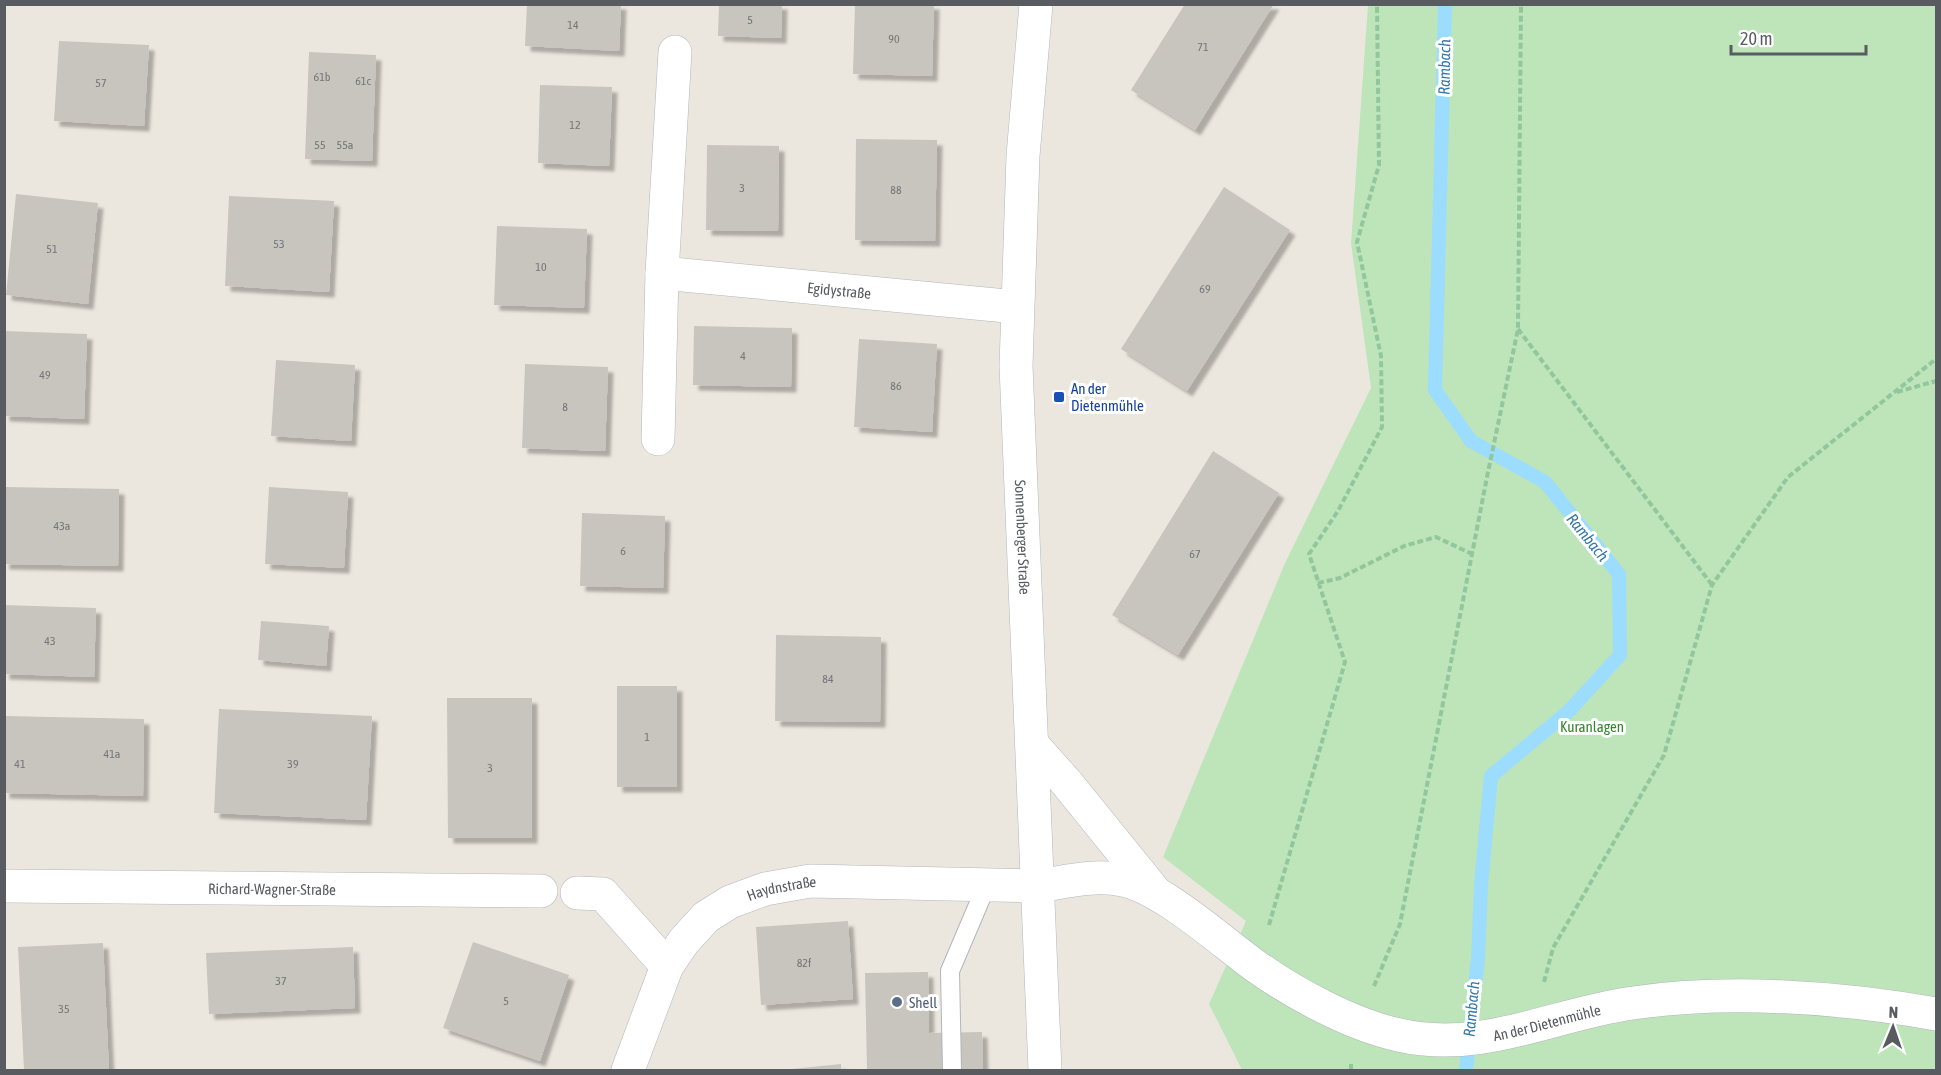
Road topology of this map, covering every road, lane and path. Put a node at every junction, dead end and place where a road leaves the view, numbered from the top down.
1 (1036, 4) edge
2 (1377, 4) edge
3 (1521, 4) edge
4 (675, 52) dead end
5 (662, 273) junction
6 (1017, 307) junction
7 (1518, 329) junction
8 (1936, 359) edge
9 (1936, 381) edge
10 (1893, 393) junction
11 (658, 439) dead end
12 (1472, 554) junction
13 (1318, 583) junction
14 (1712, 585) junction
15 (1032, 744) junction
16 (987, 884) junction
17 (4, 886) edge
18 (1038, 886) junction
19 (541, 891) dead end
20 (577, 892) dead end
21 (1156, 893) junction
22 (1190, 917) junction
23 (667, 966) junction
24 (1257, 967) junction
25 (1377, 980) dead end
26 (1936, 1014) edge
27 (1531, 1028) junction
28 (1350, 1065) dead end
29 (628, 1071) edge
30 (952, 1071) edge
31 (1045, 1071) edge
32 (1351, 1071) edge

1 - 6 street, Sonnenberger Straße
2 - 13 path
3 - 7 path
4 - 5 street
5 - 6 street, Egidystraße
5 - 11 street
6 - 15 street, Sonnenberger Straße
7 - 12 path
7 - 14 path
8 - 10 path
9 - 10 path
10 - 14 path
12 - 13 path
12 - 25 path
13 - 24 path
14 - 27 path
15 - 18 street, Sonnenberger Straße
15 - 21 street
16 - 18 street, Haydnstraße
16 - 23 street, Haydnstraße
16 - 30 lane
17 - 19 street, Richard-Wagner-Straße
18 - 21 street, An der Dietenmühle
18 - 22 street, An der Dietenmühle
18 - 31 street, Sonnenberger Straße
20 - 23 street
21 - 22 street, An der Dietenmühle
22 - 24 street, An der Dietenmühle
23 - 29 street, Haydnstraße
24 - 27 street, An der Dietenmühle
26 - 27 street, An der Dietenmühle
28 - 32 path

